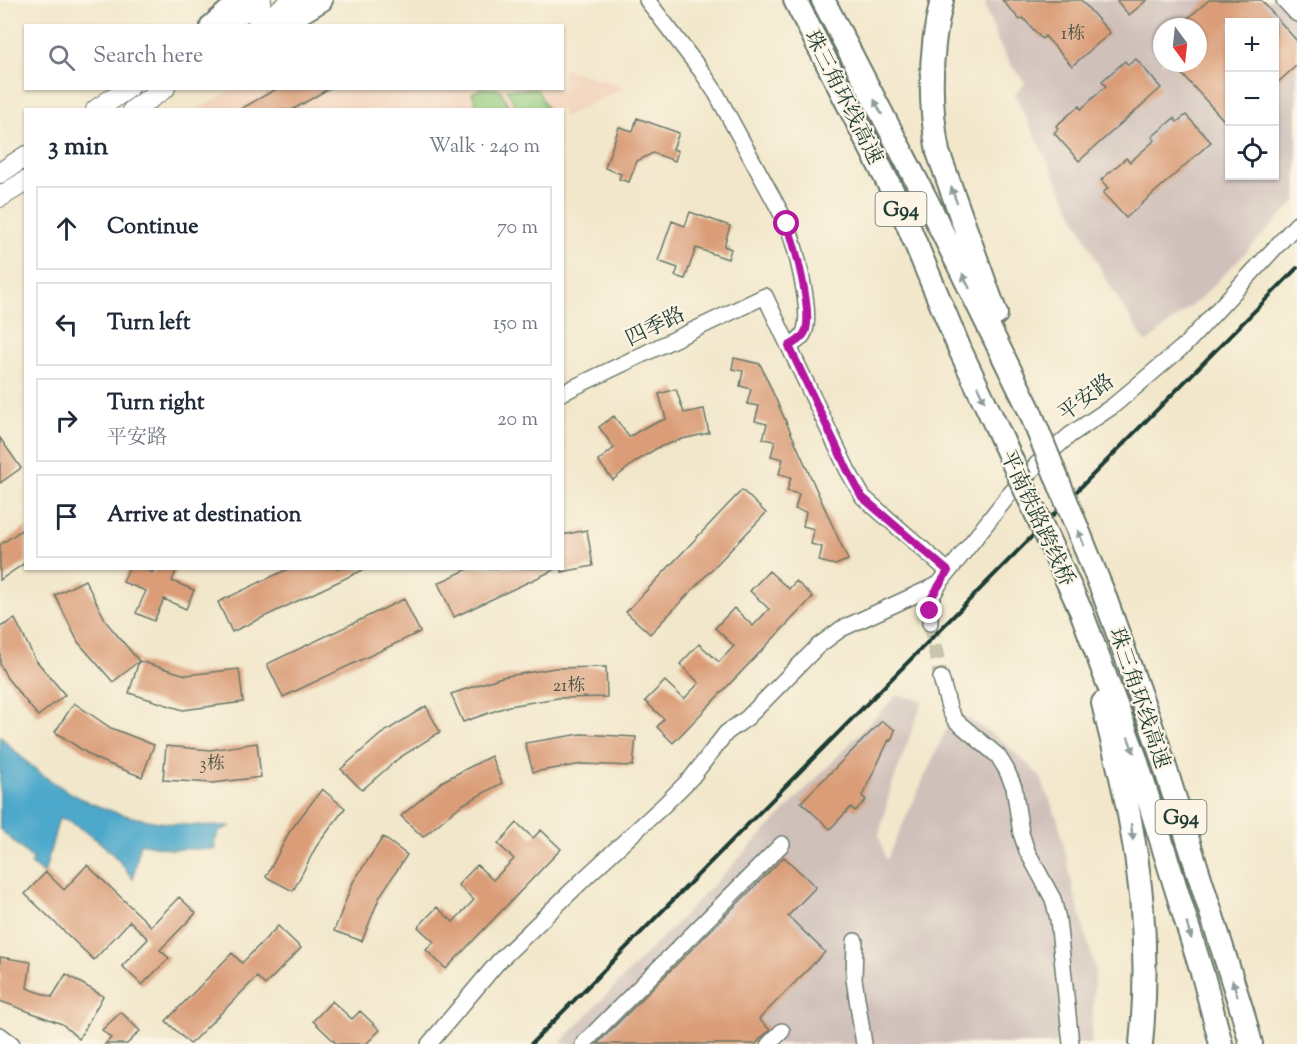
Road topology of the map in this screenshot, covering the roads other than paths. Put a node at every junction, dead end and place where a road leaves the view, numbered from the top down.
1 (242, 0) edge
2 (261, 0) edge
3 (294, 0) edge
4 (321, 0) edge
5 (647, 0) edge
6 (780, 0) edge
7 (795, 0) edge
8 (823, 0) edge
9 (942, 0) edge
10 (1284, 0) edge
11 (1297, 14) edge
12 (214, 24) edge
13 (226, 24) edge
14 (260, 24) edge
15 (281, 24) edge
16 (125, 90) edge
17 (162, 90) edge
18 (99, 108) edge
19 (136, 108) edge
20 (24, 157) edge
21 (0, 173) edge
22 (24, 181) edge
23 (0, 197) edge
24 (1297, 224) edge
25 (789, 346) junction
26 (961, 352) junction
27 (564, 392) edge
28 (1029, 409) junction
29 (995, 424) joint
30 (948, 571) junction
31 (939, 584) junction
32 (1103, 592) joint
33 (1081, 611) junction
34 (930, 623) tunnel mouth
35 (941, 678) tunnel mouth
36 (782, 844) dead end
37 (855, 940) dead end
38 (782, 1031) dead end
39 (0, 1035) edge
40 (12, 1044) edge
41 (429, 1044) edge
42 (584, 1044) edge
43 (769, 1044) edge
44 (864, 1044) edge
45 (1071, 1044) edge
46 (1141, 1044) edge
47 (1221, 1044) edge
48 (1251, 1044) edge

1 - 12 highway
2 - 13 main road
3 - 14 main road
4 - 15 highway
5 - 25 street
6 - 26 highway
7 - 26 highway, 珠三角环线高速 / G94
28 -> 8 highway, 珠三角环线高速 / G94
28 -> 9 highway
10 - 11 street
16 - 18 main road
17 - 19 main road
20 - 21 main road
22 - 23 main road
24 - 30 street, 平安路
25 - 27 street, 四季路
25 - 30 street
26 -> 29 highway, 珠三角环线高速 / G94
32 -> 28 highway, 平南铁路跨线桥 / G94, bridge
29 - 33 highway, 平南铁路跨线桥 / G94, bridge
30 - 31 street, 平安路
31 - 34 street, 平安路
31 - 41 street
48 -> 32 highway, 珠三角环线高速 / G94
33 -> 46 highway
33 -> 47 highway, 珠三角环线高速 / G94
35 - 45 street
36 - 42 street
37 - 44 street
38 - 43 street
39 - 40 street

